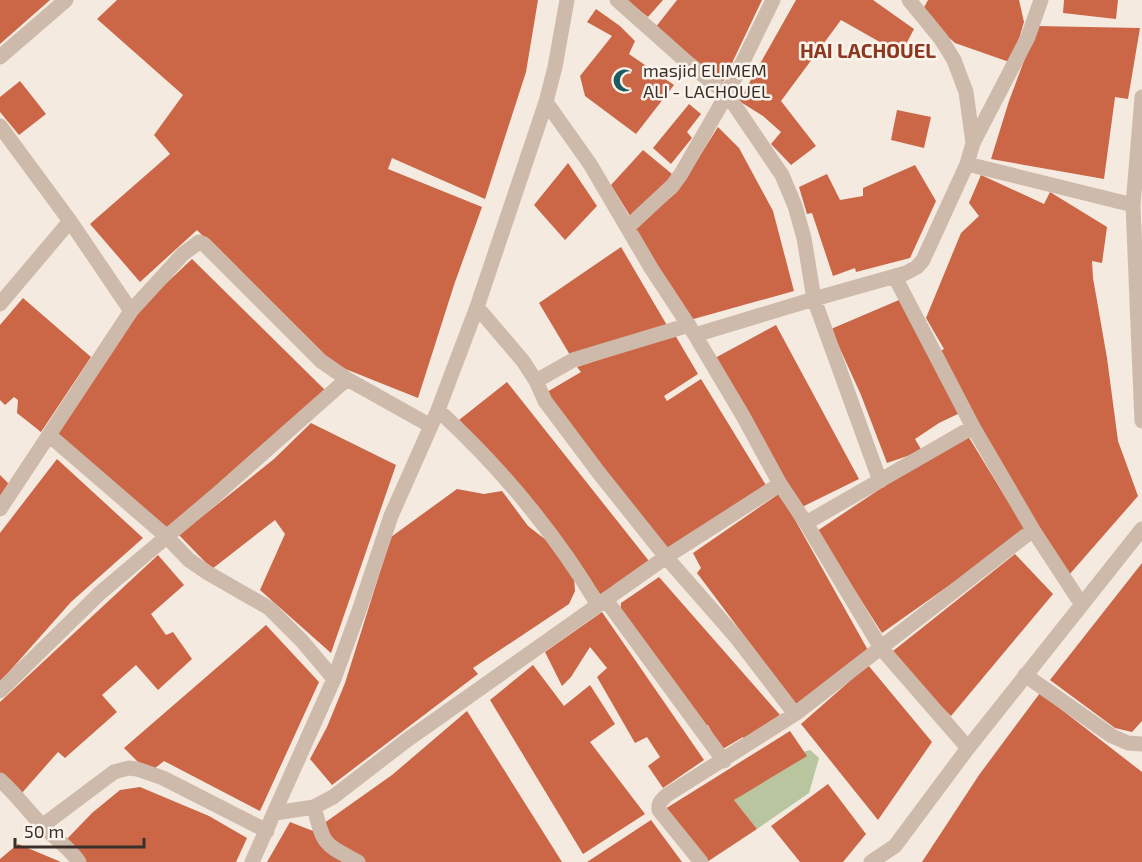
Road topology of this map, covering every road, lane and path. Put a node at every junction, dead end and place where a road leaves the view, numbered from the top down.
1 (66, 0) edge
2 (567, 0) edge
3 (617, 0) edge
4 (773, 0) edge
5 (909, 0) edge
6 (1041, 0) edge
7 (0, 57) edge
8 (727, 94) junction
9 (1142, 97) edge
10 (546, 102) junction
11 (0, 126) edge
12 (973, 143) junction
13 (967, 164) junction
14 (1136, 195) edge
15 (70, 221) junction
16 (628, 227) junction
17 (895, 276) junction
18 (814, 299) junction
19 (0, 304) edge
20 (477, 307) junction
21 (131, 311) junction
22 (692, 330) junction
23 (347, 379) junction
24 (536, 381) junction
25 (438, 411) junction
26 (1142, 421) edge
27 (431, 426) junction
28 (973, 427) junction
29 (49, 435) junction
30 (880, 481) junction
31 (780, 484) junction
32 (0, 510) edge
33 (806, 523) junction
34 (1142, 529) edge
35 (1033, 530) junction
36 (166, 536) junction
37 (666, 557) junction
38 (602, 602) junction
39 (1082, 605) junction
40 (881, 648) junction
41 (1025, 675) junction
42 (334, 679) junction
43 (0, 691) edge
44 (795, 714) junction
45 (1142, 744) edge
46 (968, 748) junction
47 (724, 761) junction
48 (0, 780) edge
49 (314, 807) junction
50 (275, 813) junction
51 (42, 826) junction
52 (267, 831) junction
53 (896, 846) junction
54 (79, 862) edge
55 (252, 862) edge
56 (358, 862) edge
57 (701, 862) edge
58 (871, 862) edge
59 (900, 862) edge

1 - 7 street
2 - 10 street
3 - 8 street
4 - 8 street
5 - 12 street
6 - 12 street
8 - 16 street
8 - 18 street
9 - 14 street
10 - 16 street
10 - 20 street
11 - 15 street
12 - 13 street
13 - 14 street
13 - 17 street
14 - 26 street
15 - 19 street
15 - 21 street
16 - 22 street
17 - 18 street
17 - 28 street
18 - 22 street
18 - 30 street
20 - 24 street
20 - 25 street
21 - 23 street
21 - 29 street
22 - 24 street
22 - 31 street
23 - 27 street
23 - 36 street
24 - 37 street
25 - 27 street
25 - 38 street
27 - 42 street
28 - 30 street
28 - 35 street
29 - 32 street
29 - 36 street
30 - 33 street
31 - 33 street
31 - 37 street
33 - 40 street
34 - 39 street
35 - 39 street
35 - 40 street
36 - 42 street
36 - 43 street
37 - 38 street
37 - 44 street
38 - 47 street
38 - 49 street
39 - 41 street
40 - 44 street
40 - 46 street
41 - 45 street
41 - 46 street
42 - 50 street
44 - 47 street
46 - 53 street
47 - 57 street
48 - 51 street
49 - 50 street
49 - 56 street
50 - 52 street
51 - 52 street
51 - 54 street
52 - 55 street
53 - 58 street
53 - 59 street

